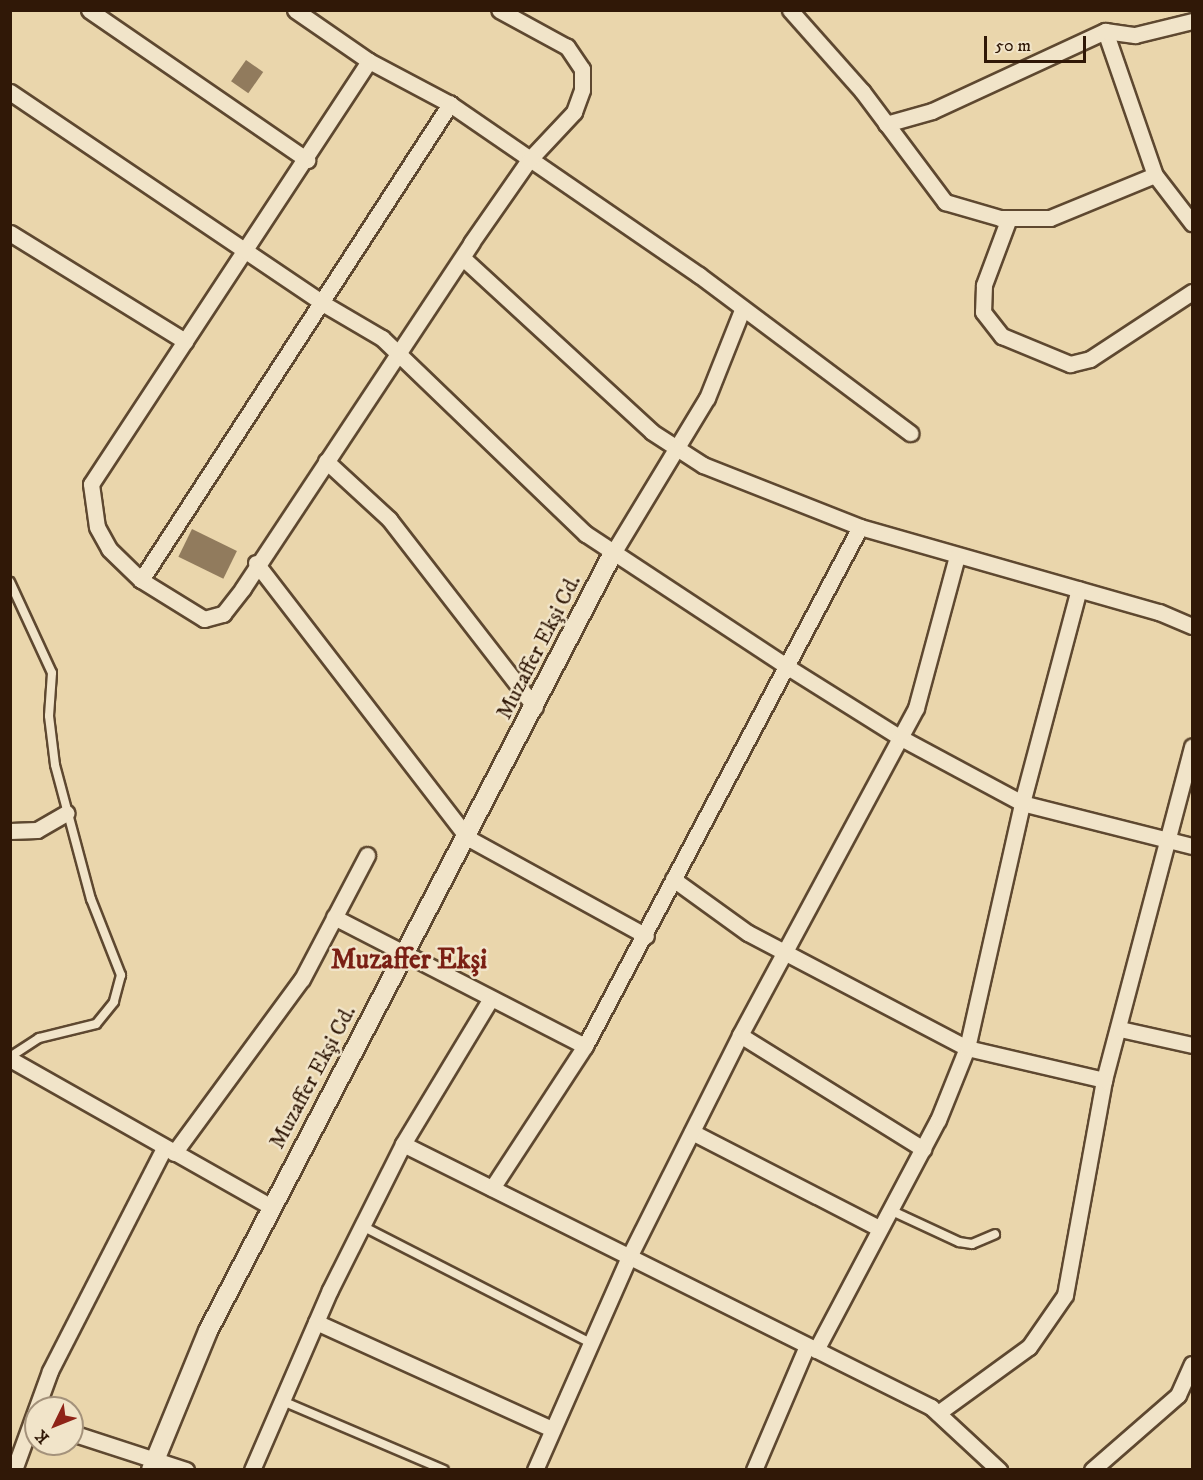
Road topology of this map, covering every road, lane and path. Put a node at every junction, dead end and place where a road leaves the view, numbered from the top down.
1 (89, 10) edge
2 (295, 10) edge
3 (498, 10) edge
4 (790, 10) edge
5 (1192, 21) edge
6 (1105, 31) junction
7 (369, 61) junction
8 (10, 92) edge
9 (450, 104) junction
10 (886, 124) junction
11 (307, 160) junction
12 (529, 160) junction
13 (1155, 175) junction
14 (1009, 218) junction
15 (1192, 223) edge
16 (10, 233) edge
17 (245, 251) junction
18 (464, 259) junction
19 (1192, 291) edge
20 (324, 304) junction
21 (742, 310) junction
22 (185, 341) junction
23 (399, 351) junction
24 (910, 433) dead end
25 (674, 449) junction
26 (326, 461) junction
27 (860, 527) junction
28 (614, 553) junction
29 (957, 556) junction
30 (256, 563) junction
31 (141, 580) junction
32 (10, 582) edge
33 (1079, 589) junction
34 (1192, 626) edge
35 (786, 666) junction
36 (535, 707) junction
37 (901, 738) junction
38 (1192, 746) edge
39 (1022, 803) junction
40 (66, 813) junction
41 (10, 831) edge
42 (468, 838) junction
43 (1166, 842) junction
44 (1192, 846) edge
45 (367, 855) dead end
46 (673, 879) junction
47 (334, 917) junction
48 (646, 936) junction
49 (786, 953) junction
50 (405, 954) junction
51 (491, 998) junction
52 (1120, 1029) junction
53 (741, 1035) junction
54 (1192, 1045) edge
55 (585, 1046) junction
56 (967, 1048) junction
57 (10, 1058) edge
58 (1104, 1080) junction
59 (692, 1132) junction
60 (403, 1144) junction
61 (923, 1149) junction
62 (169, 1151) junction
63 (492, 1188) junction
64 (272, 1208) junction
65 (890, 1210) junction
66 (364, 1227) junction
67 (879, 1228) junction
68 (995, 1234) dead end
69 (629, 1257) junction
70 (316, 1322) junction
71 (591, 1343) junction
72 (812, 1348) junction
73 (1192, 1364) edge
74 (41, 1396) edge
75 (279, 1400) junction
76 (938, 1413) junction
77 (552, 1429) junction
78 (84, 1437) edge
79 (24, 1444) edge
80 (153, 1464) edge
81 (14, 1470) edge
82 (186, 1470) edge
83 (252, 1470) edge
84 (444, 1470) edge
85 (535, 1470) edge
86 (754, 1470) edge
87 (999, 1470) edge
88 (1092, 1470) edge

1 - 11 street
2 - 7 street
3 - 12 street
4 - 10 street
5 - 6 street
6 - 10 street
6 - 13 street
7 - 9 street
7 - 11 street
8 - 17 street
9 - 12 street
9 - 20 street
10 - 14 street
11 - 17 street
12 - 18 street
12 - 21 street
13 - 14 street
13 - 15 street
14 - 19 street
16 - 22 street
17 - 20 street
17 - 22 street
18 - 23 street
18 - 25 street
20 - 23 street
20 - 31 street
21 - 24 street
21 - 25 street
22 - 31 street
23 - 26 street
23 - 28 street
25 - 27 street
25 - 28 street
26 - 30 street
26 - 36 street
27 - 29 street
27 - 35 street
28 - 35 street
28 - 36 street, Muzaffer Ekşi Cd.
29 - 33 street
29 - 37 street
30 - 31 street
30 - 42 street
32 - 40 lane
33 - 34 street
33 - 39 street
35 - 37 street
35 - 46 street
36 - 42 street, Muzaffer Ekşi Cd.
37 - 39 street
37 - 49 street
38 - 43 street
39 - 43 street
39 - 56 street
40 - 41 street
40 - 57 lane
42 - 48 street
42 - 50 street, Muzaffer Ekşi Cd.
43 - 44 street
43 - 52 street
45 - 47 street
46 - 48 street
46 - 49 street
47 - 50 street
47 - 62 street
48 - 55 street
49 - 53 street
49 - 56 street
50 - 51 street
50 - 64 street, Muzaffer Ekşi Cd.
51 - 55 street
51 - 60 street
52 - 54 street
52 - 58 street
53 - 59 street
53 - 61 street
55 - 63 street
56 - 58 street
56 - 61 street
57 - 62 street
58 - 76 street
59 - 67 street
59 - 69 street
60 - 63 street
60 - 66 street
61 - 65 street
62 - 64 street
62 - 74 street
63 - 69 street
64 - 80 street, Muzaffer Ekşi Cd.
65 - 67 street
65 - 68 lane
66 - 70 street
66 - 71 lane
67 - 72 street
69 - 71 street
69 - 72 street
70 - 75 street
70 - 77 street
71 - 77 street
72 - 76 street
72 - 86 street
73 - 88 street
75 - 83 street
75 - 84 lane
76 - 87 street
77 - 85 street
78 - 80 street
79 - 81 street
80 - 82 street

